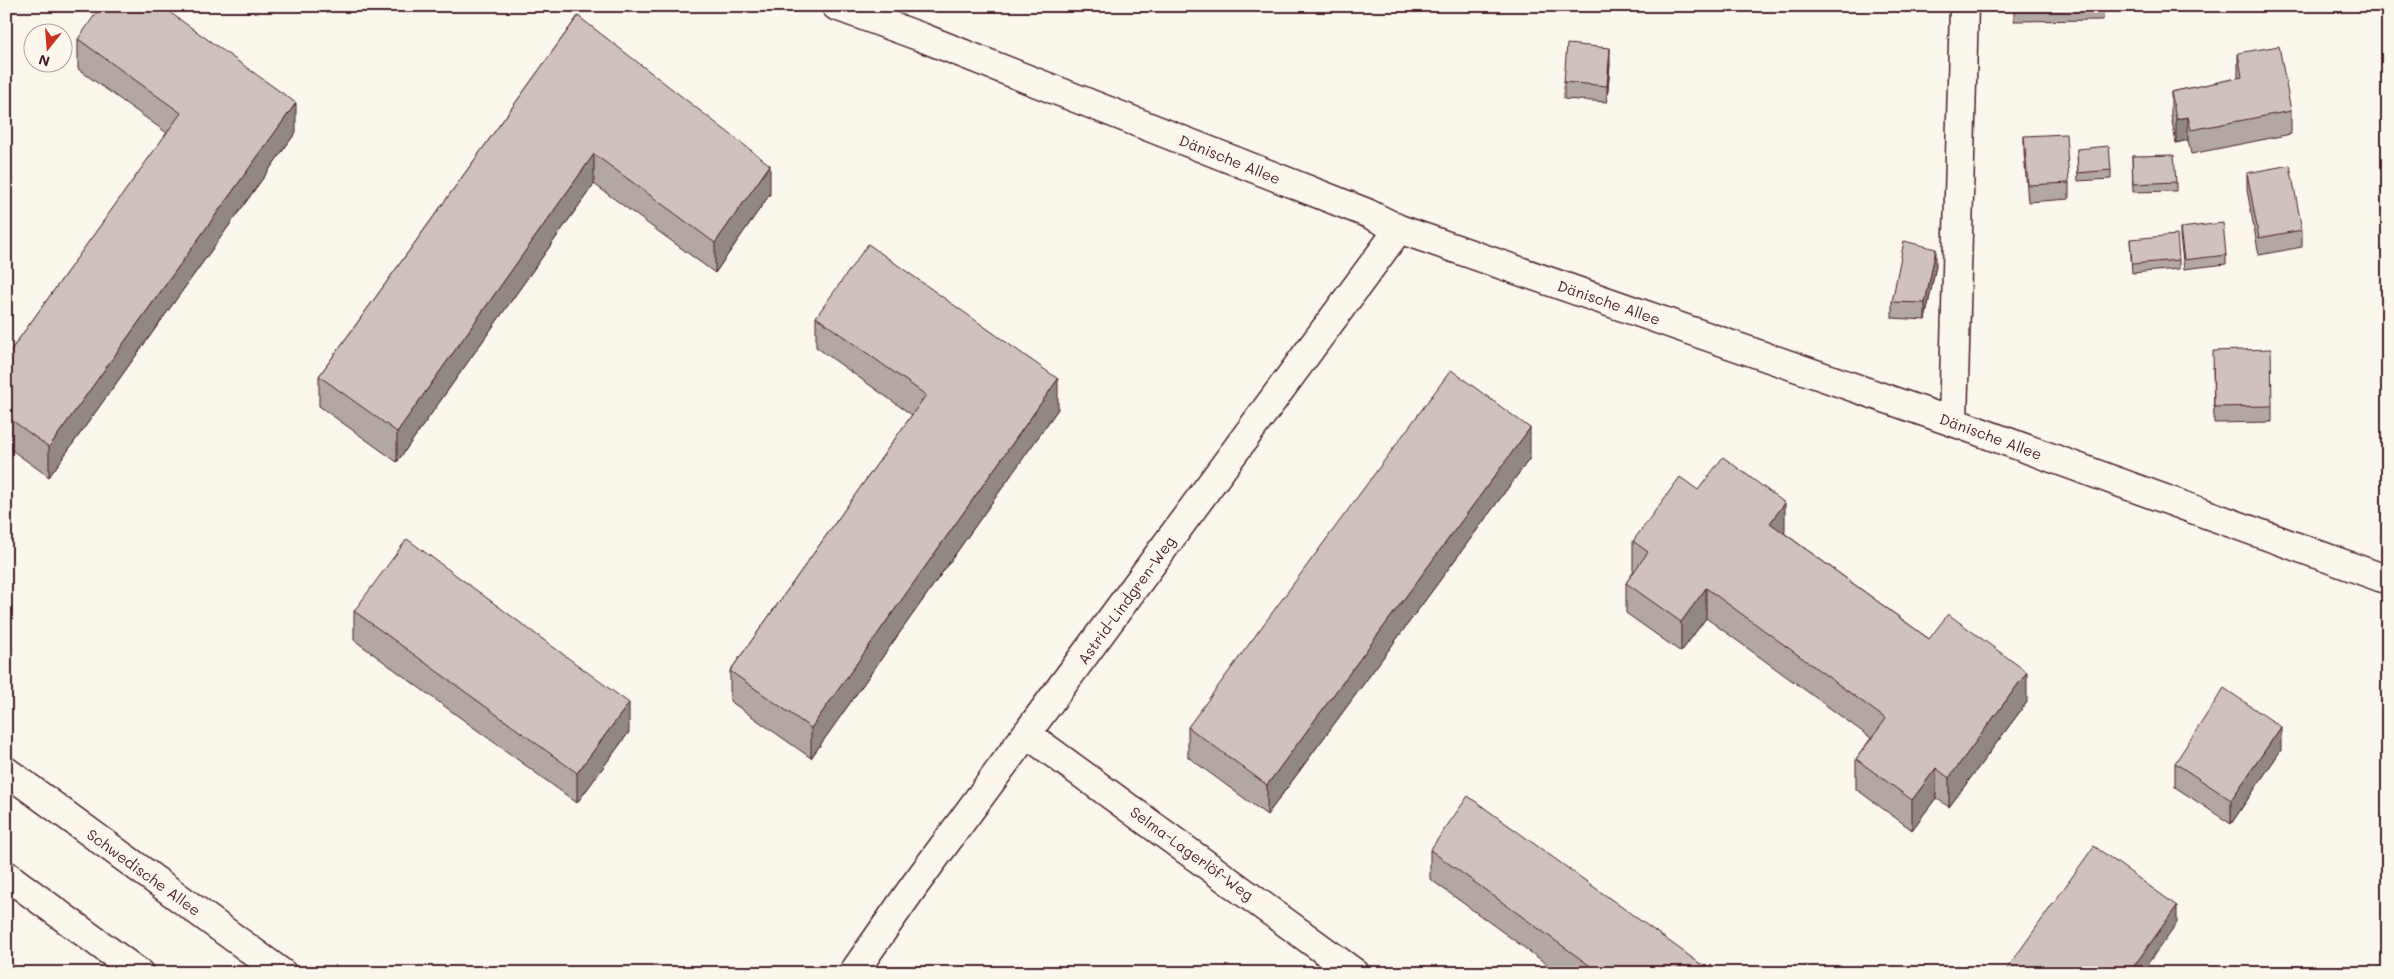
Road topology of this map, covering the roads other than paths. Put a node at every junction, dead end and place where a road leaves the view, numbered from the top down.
1 (836, 6) edge
2 (1964, 6) edge
3 (1400, 229) junction
4 (1953, 422) junction
5 (2388, 580) edge
6 (1027, 734) junction
7 (6, 771) edge
8 (6, 875) edge
9 (139, 973) edge
10 (282, 973) edge
11 (853, 973) edge
12 (1355, 973) edge

1 - 3 street, Dänische Allee
2 - 4 street
3 - 4 street, Dänische Allee
3 - 6 street, Astrid-Lindgren-Weg
4 - 5 street, Dänische Allee
6 - 11 street, Astrid-Lindgren-Weg
6 - 12 street, Selma-Lagerlöf-Weg
7 - 10 street, Schwedische Allee
8 - 9 street

